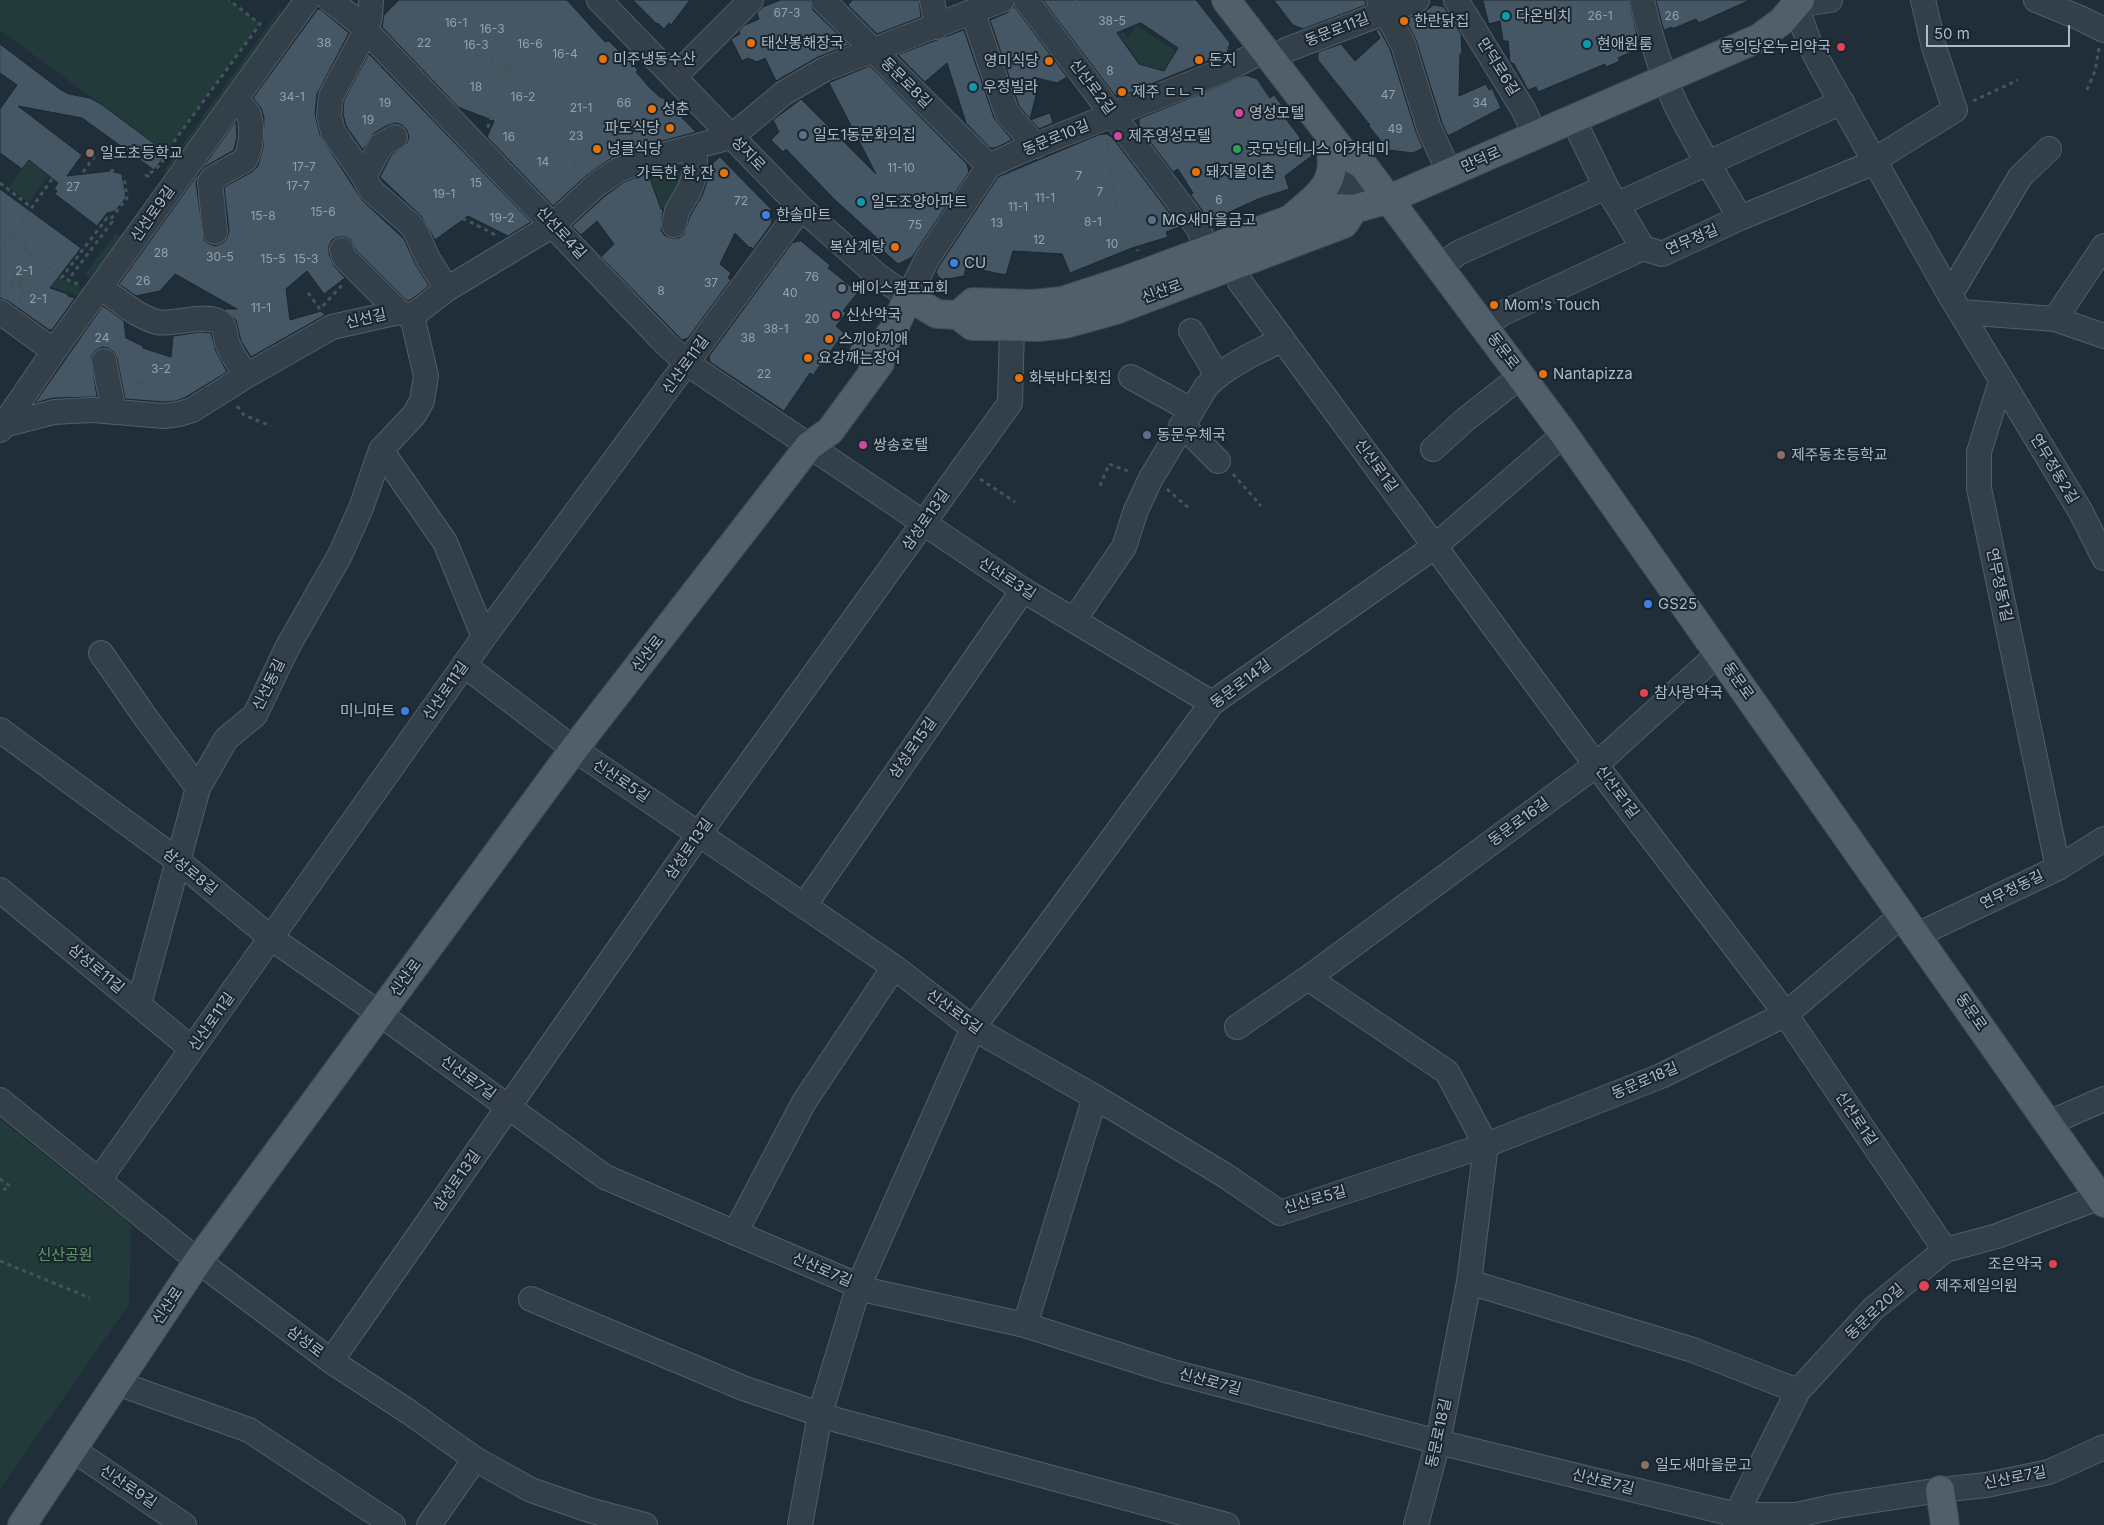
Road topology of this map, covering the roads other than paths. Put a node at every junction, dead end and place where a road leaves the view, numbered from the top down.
1 (307, 0) edge
2 (330, 0) edge
3 (371, 0) edge
4 (599, 0) edge
5 (751, 0) edge
6 (823, 0) edge
7 (932, 0) edge
8 (1002, 0) edge
9 (1026, 0) edge
10 (1226, 0) edge
11 (1248, 0) edge
12 (1416, 0) edge
13 (1456, 0) edge
14 (1642, 0) edge
15 (1830, 0) edge
16 (1923, 0) edge
17 (2036, 0) edge
18 (1796, 2) edge
19 (1382, 6) edge
20 (973, 13) junction
21 (937, 27) junction
22 (366, 30) junction
23 (2104, 30) edge
24 (872, 49) junction
25 (1276, 50) junction
26 (674, 77) junction
27 (1665, 79) junction
28 (235, 100) junction
29 (1842, 102) junction
30 (1113, 115) junction
31 (1573, 119) junction
32 (1328, 134) junction
33 (1536, 136) junction
34 (395, 137) dead end
35 (731, 137) junction
36 (1036, 146) junction
37 (692, 147) junction
38 (2049, 149) dead end
39 (1874, 160) junction
40 (191, 162) junction
41 (1708, 163) junction
42 (990, 166) junction
43 (1354, 167) junction
44 (1450, 174) junction
45 (364, 177) junction
46 (213, 178) junction
47 (1612, 196) junction
48 (1389, 199) junction
49 (801, 208) junction
50 (1354, 209) junction
51 (1740, 218) junction
52 (1291, 219) junction
53 (554, 225) junction
54 (674, 225) dead end
55 (214, 232) dead end
56 (2104, 246) edge
57 (1643, 248) junction
58 (342, 250) road end
59 (1206, 250) junction
60 (1234, 266) junction
61 (1440, 266) junction
62 (91, 286) junction
63 (447, 289) junction
64 (908, 297) junction
65 (1956, 303) junction
66 (0, 312) edge
67 (405, 314) junction
68 (958, 315) junction
69 (2054, 319) junction
70 (1012, 327) junction
71 (1485, 327) junction
72 (1191, 331) dead end
73 (2102, 333) edge
74 (1282, 338) junction
75 (54, 351) junction
76 (104, 361) dead end
77 (688, 364) junction
78 (1217, 375) junction
79 (246, 376) junction
80 (1521, 376) junction
81 (1131, 377) dead end
82 (2001, 381) junction
83 (114, 412) junction
84 (1186, 418) junction
85 (2, 428) edge
86 (1564, 434) junction
87 (809, 446) junction
88 (1433, 449) dead end
89 (381, 450) junction
90 (1218, 461) road end
91 (2081, 512) junction
92 (924, 523) junction
93 (2104, 527) edge
94 (1434, 546) junction
95 (2104, 558) edge
96 (1023, 590) junction
97 (1074, 620) junction
98 (484, 637) junction
99 (101, 653) dead end
100 (1719, 653) junction
101 (464, 665) junction
102 (1212, 703) junction
103 (0, 730) edge
104 (574, 749) junction
105 (1596, 765) junction
106 (198, 788) junction
107 (699, 834) junction
108 (2104, 839) edge
109 (177, 860) junction
110 (2058, 868) junction
111 (0, 890) edge
112 (804, 906) junction
113 (1909, 925) junction
114 (271, 938) junction
115 (894, 967) junction
116 (1308, 978) junction
117 (139, 1004) junction
118 (380, 1014) junction
119 (1786, 1014) junction
120 (1237, 1026) dead end
121 (972, 1028) junction
122 (192, 1049) junction
123 (1095, 1096) junction
124 (2104, 1099) edge
125 (0, 1100) edge
126 (508, 1108) junction
127 (2049, 1123) junction
128 (1486, 1145) junction
129 (99, 1180) junction
130 (2102, 1200) edge
131 (735, 1233) junction
132 (1945, 1250) junction
133 (198, 1261) junction
134 (1469, 1282) junction
135 (859, 1285) junction
136 (531, 1299) dead end
137 (1025, 1325) junction
138 (330, 1361) junction
139 (116, 1383) junction
140 (1798, 1392) junction
141 (820, 1414) junction
142 (1438, 1442) junction
143 (2104, 1447) edge
144 (72, 1449) junction
145 (475, 1459) junction
146 (1940, 1490) junction
147 (1736, 1520) edge
148 (22, 1525) edge
149 (184, 1525) edge
150 (394, 1525) edge
151 (429, 1525) edge
152 (645, 1525) edge
153 (800, 1525) edge
154 (1228, 1525) edge
155 (1416, 1525) edge
156 (1945, 1525) edge

1 - 28 street, 신선로9길
2 - 22 street, 신선로4길
3 - 22 street
4 - 26 street, 성지로
5 - 26 street
6 - 24 street, 동문로8길
7 - 21 street
8 - 20 street
9 - 30 street, 신산로2길
10 - 25 main road, 동문로
11 - 25 main road, 동문로
12 - 19 street, 동문로11길
13 - 33 street, 만덕로6길
14 - 27 street
15 - 18 street
16 - 39 street, 연무정길
17 - 23 street
18 - 27 main road, 만덕로
18 - 29 street
19 - 25 street, 동문로11길
19 - 44 street
20 - 21 street
20 - 36 street
21 - 24 street
22 - 45 street
22 - 53 street, 신선로4길
24 - 35 street
24 - 42 street, 동문로8길
25 - 30 street, 동문로10길
25 - 32 main road, 동문로
25 - 43 main road, 동문로
26 - 35 street, 성지로
27 - 31 main road, 만덕로
27 - 41 street
28 - 40 street, 신선로9길
28 - 46 street
29 - 39 street
29 - 41 street
30 - 36 street, 동문로10길
30 - 59 street, 신산로2길
31 - 33 main road, 만덕로
31 - 47 street
32 - 43 main road, 동문로
32 - 52 main road
33 - 44 main road, 만덕로
34 - 45 street
35 - 37 street, 신선길
35 - 49 street, 성지로
36 - 42 street, 동문로10길
37 - 53 street, 신선길
37 - 54 street
38 - 65 street
39 - 51 street, 연무정길
39 - 65 street
40 - 46 street
40 - 62 street, 신선로9길
41 - 47 street
41 - 51 street
42 - 64 street
43 - 48 main road, 동문로
44 - 48 main road, 만덕로
45 - 63 street
46 - 55 street
47 - 57 street
47 - 61 street
48 - 50 main road, 신산로
48 - 61 main road, 동문로
49 - 64 street, 성지로
49 - 77 street, 신산로11길
50 - 52 main road, 신산로
50 - 60 main road, 신산로
51 - 57 street, 연무정길
52 - 59 main road, 신산로
53 - 63 street, 신선길
53 - 77 street, 신선로4길
56 - 69 street
57 - 71 street, 연무정길
58 - 67 street
59 - 68 main road, 신산로
60 - 70 main road, 신산로
60 - 74 street, 신산로1길
61 - 71 main road, 동문로
62 - 75 street, 신선로9길
62 - 79 street
63 - 67 street, 신선길
64 - 68 main road, 신산로
64 - 87 main road, 신산로
65 - 69 street
65 - 82 street
66 - 75 street
67 - 79 street, 신선길
67 - 89 street, 신선동길
68 - 70 main road, 신산로
69 - 73 street
70 - 92 street, 삼성로13길
71 - 80 main road, 동문로
72 - 78 street
74 - 78 street
74 - 94 street, 신산로1길
75 - 85 street, 신선로9길
76 - 83 street
77 - 87 street, 신선로4길
77 - 98 street, 신산로11길
78 - 84 street
79 - 83 street, 신선길
80 - 86 main road, 동문로
80 - 88 street
81 - 84 street
82 - 91 street, 연무정동2길
82 - 110 street, 연무정동1길
83 - 85 street, 신선길
84 - 90 street
84 - 97 street
86 - 94 street, 동문로14길
86 - 100 main road, 동문로
87 - 92 street, 신산로3길
87 - 104 main road, 신산로
89 - 98 street
89 - 106 street, 신선동길
91 - 93 street
91 - 95 street, 연무정동2길
92 - 96 street, 신산로3길
92 - 107 street, 삼성로13길
94 - 102 street, 동문로14길
94 - 105 street, 신산로1길
96 - 97 street, 신산로3길
96 - 112 street, 삼성로15길
97 - 102 street, 신산로3길
98 - 101 street, 신산로11길
99 - 106 street
100 - 105 street, 동문로16길
100 - 113 main road, 동문로
101 - 104 street, 신산로5길
101 - 114 street, 신산로11길
102 - 121 street, 동문로14길
103 - 109 street, 삼성로8길
104 - 107 street, 신산로5길
104 - 118 main road, 신산로
105 - 116 street, 동문로16길
105 - 119 street, 신산로1길
106 - 109 street, 신선동길
107 - 112 street, 신산로5길
107 - 126 street, 삼성로13길
108 - 110 street, 연무정동길
109 - 114 street, 삼성로8길
109 - 117 street, 신선동길
110 - 113 street, 연무정동길
111 - 117 street, 삼성로11길
112 - 115 street, 신산로5길
113 - 119 street, 동문로18길
113 - 127 main road, 동문로
114 - 118 street, 삼성로8길
114 - 122 street, 신산로11길
115 - 121 street, 신산로5길
115 - 131 street
116 - 120 street, 동문로16길
116 - 128 street
117 - 122 street, 삼성로11길
118 - 126 street, 신산로7길
118 - 133 main road, 신산로
119 - 128 street, 동문로18길
119 - 132 street, 신산로1길
121 - 123 street, 신산로5길
121 - 135 street, 동문로14길
122 - 129 street, 신산로11길
123 - 128 street, 신산로5길
123 - 137 street
124 - 127 street
125 - 129 street, 삼성로
126 - 131 street, 신산로7길
126 - 138 street, 삼성로13길
127 - 130 main road, 동문로
128 - 134 street, 동문로18길
129 - 133 street, 삼성로
130 - 132 street, 동문로20길
131 - 135 street, 신산로7길
132 - 140 street, 동문로20길
133 - 138 street, 삼성로
133 - 139 main road, 신산로
134 - 140 street
134 - 142 street, 동문로18길
135 - 137 street, 신산로7길
135 - 141 street, 동문로14길
136 - 141 street
137 - 142 street, 신산로7길
138 - 145 street, 삼성로
139 - 144 main road, 신산로
139 - 150 street
140 - 147 street, 동문로20길
141 - 153 street, 동문로14길
141 - 154 street
142 - 147 street, 신산로7길
142 - 155 street, 동문로18길
143 - 146 street, 신산로7길
144 - 148 main road, 신산로
144 - 149 street, 신산로9길
145 - 151 street
145 - 152 street, 삼성로
146 - 147 street, 신산로7길
146 - 156 main road

